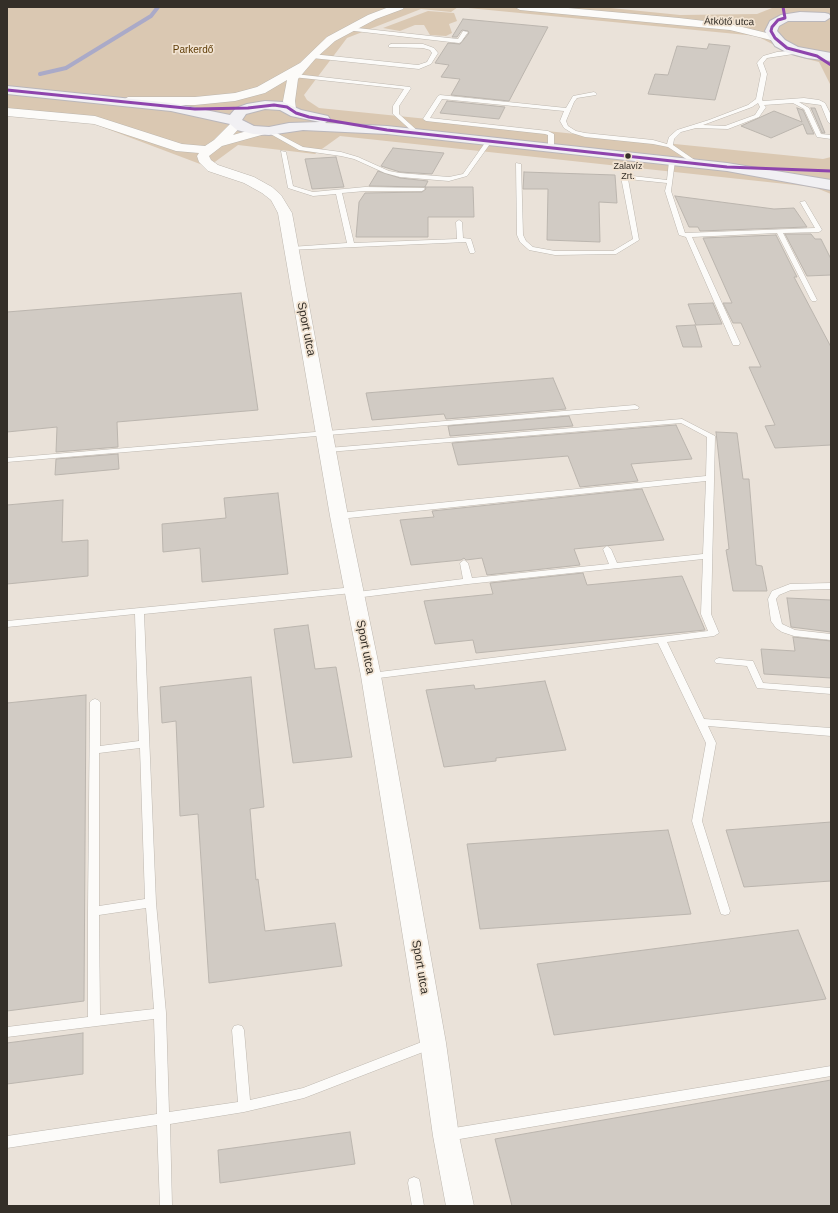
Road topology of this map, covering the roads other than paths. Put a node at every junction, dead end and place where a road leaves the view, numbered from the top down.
1 (399, 7) edge
2 (520, 7) edge
3 (796, 7) edge
4 (782, 15) edge
5 (828, 18) edge
6 (679, 21) junction
7 (348, 29) junction
8 (464, 32) dead end
9 (775, 38) junction
10 (391, 46) dead end
11 (800, 52) junction
12 (312, 56) junction
13 (817, 56) junction
14 (831, 57) edge
15 (831, 65) edge
16 (303, 66) junction
17 (294, 78) junction
18 (7, 90) edge
19 (594, 94) dead end
20 (117, 101) junction
21 (761, 101) junction
22 (792, 102) junction
23 (171, 107) junction
24 (252, 107) junction
25 (567, 110) junction
26 (293, 111) junction
27 (7, 112) edge
28 (831, 122) edge
29 (236, 123) junction
30 (693, 126) junction
31 (289, 127) junction
32 (387, 130) junction
33 (265, 131) junction
34 (417, 133) junction
35 (831, 137) edge
36 (489, 141) junction
37 (670, 146) junction
38 (212, 147) junction
39 (551, 148) junction
40 (283, 152) dead end
41 (672, 161) junction
42 (518, 164) dead end
43 (697, 164) junction
44 (727, 167) junction
45 (831, 171) edge
46 (670, 182) junction
47 (831, 185) edge
48 (422, 189) dead end
49 (339, 192) junction
50 (803, 202) dead end
51 (459, 222) dead end
52 (779, 231) junction
53 (688, 234) junction
54 (460, 240) junction
55 (350, 244) junction
56 (291, 249) junction
57 (472, 252) dead end
58 (814, 300) dead end
59 (736, 343) dead end
60 (636, 407) dead end
61 (327, 441) junction
62 (7, 460) edge
63 (710, 478) junction
64 (339, 516) junction
65 (607, 549) dead end
66 (708, 556) junction
67 (464, 563) dead end
68 (614, 566) junction
69 (468, 580) junction
70 (831, 586) edge
71 (355, 592) junction
72 (139, 611) junction
73 (7, 624) edge
74 (831, 637) edge
75 (660, 638) junction
76 (719, 661) dead end
77 (371, 676) junction
78 (831, 690) edge
79 (95, 702) dead end
80 (701, 722) junction
81 (831, 732) edge
82 (145, 744) junction
83 (96, 750) junction
84 (151, 903) junction
85 (93, 911) junction
86 (725, 912) dead end
87 (160, 1013) junction
88 (94, 1022) junction
89 (238, 1030) dead end
90 (7, 1032) edge
91 (433, 1043) junction
92 (831, 1071) edge
93 (244, 1107) junction
94 (162, 1120) junction
95 (446, 1136) junction
96 (7, 1142) edge
97 (414, 1183) dead end
98 (166, 1206) edge
99 (418, 1206) edge
100 (460, 1206) edge

1 - 7 street
2 - 6 street, Átkötő utca
3 - 5 main road
4 - 5 main road
4 - 6 street, Átkötő utca
4 - 9 main road
6 - 9 street, Átkötő utca
7 - 8 lane
7 - 12 street
9 - 11 main road
10 - 12 lane
11 - 13 main road
11 - 21 lane
12 - 16 street
13 - 14 main road
13 - 15 main road
16 - 17 street
16 - 20 street
17 - 24 street
17 - 26 street
17 - 34 lane
18 - 20 main road
19 - 25 lane
20 - 23 main road
21 - 22 lane
21 - 30 lane
21 - 30 lane
22 - 28 lane
22 - 35 lane
23 - 24 main road
23 - 29 main road
24 - 26 main road
24 - 29 main road
25 - 37 lane
25 - 39 lane
26 - 31 main road
26 - 32 main road
27 - 38 street
29 - 33 main road
29 - 38 street
30 - 37 lane
31 - 32 main road
31 - 33 main road
32 - 34 main road
33 - 36 lane
33 - 38 street
34 - 36 main road
36 - 39 main road
37 - 43 lane
38 - 56 street, Sport utca
39 - 41 main road
40 - 49 lane
41 - 43 main road
41 - 46 lane
42 - 46 lane
43 - 44 main road
44 - 45 main road
44 - 47 main road
46 - 53 lane
48 - 49 lane
49 - 55 lane
50 - 52 lane
51 - 54 lane
52 - 53 lane
52 - 58 lane
53 - 59 lane
54 - 55 lane
54 - 57 lane
55 - 56 lane
56 - 61 street, Sport utca
60 - 61 lane
61 - 62 lane
61 - 63 lane
61 - 64 street, Sport utca
63 - 64 lane
63 - 66 lane
64 - 71 street, Sport utca
65 - 68 lane
66 - 68 lane
66 - 75 lane
67 - 69 lane
68 - 69 lane
69 - 71 lane
70 - 74 lane
71 - 72 lane
71 - 77 street, Sport utca
72 - 73 lane
72 - 82 lane
75 - 77 lane
75 - 80 lane
76 - 78 lane
77 - 91 street, Sport utca
79 - 83 lane
80 - 81 lane
80 - 86 lane
82 - 83 lane
82 - 84 lane
83 - 85 lane
84 - 85 lane
84 - 87 lane
85 - 88 lane
87 - 88 lane
87 - 94 lane
88 - 90 lane
89 - 93 lane
91 - 93 lane
91 - 95 street, Sport utca
92 - 95 lane
93 - 94 lane
94 - 96 lane
94 - 98 lane
95 - 100 street, Sport utca
97 - 99 lane

